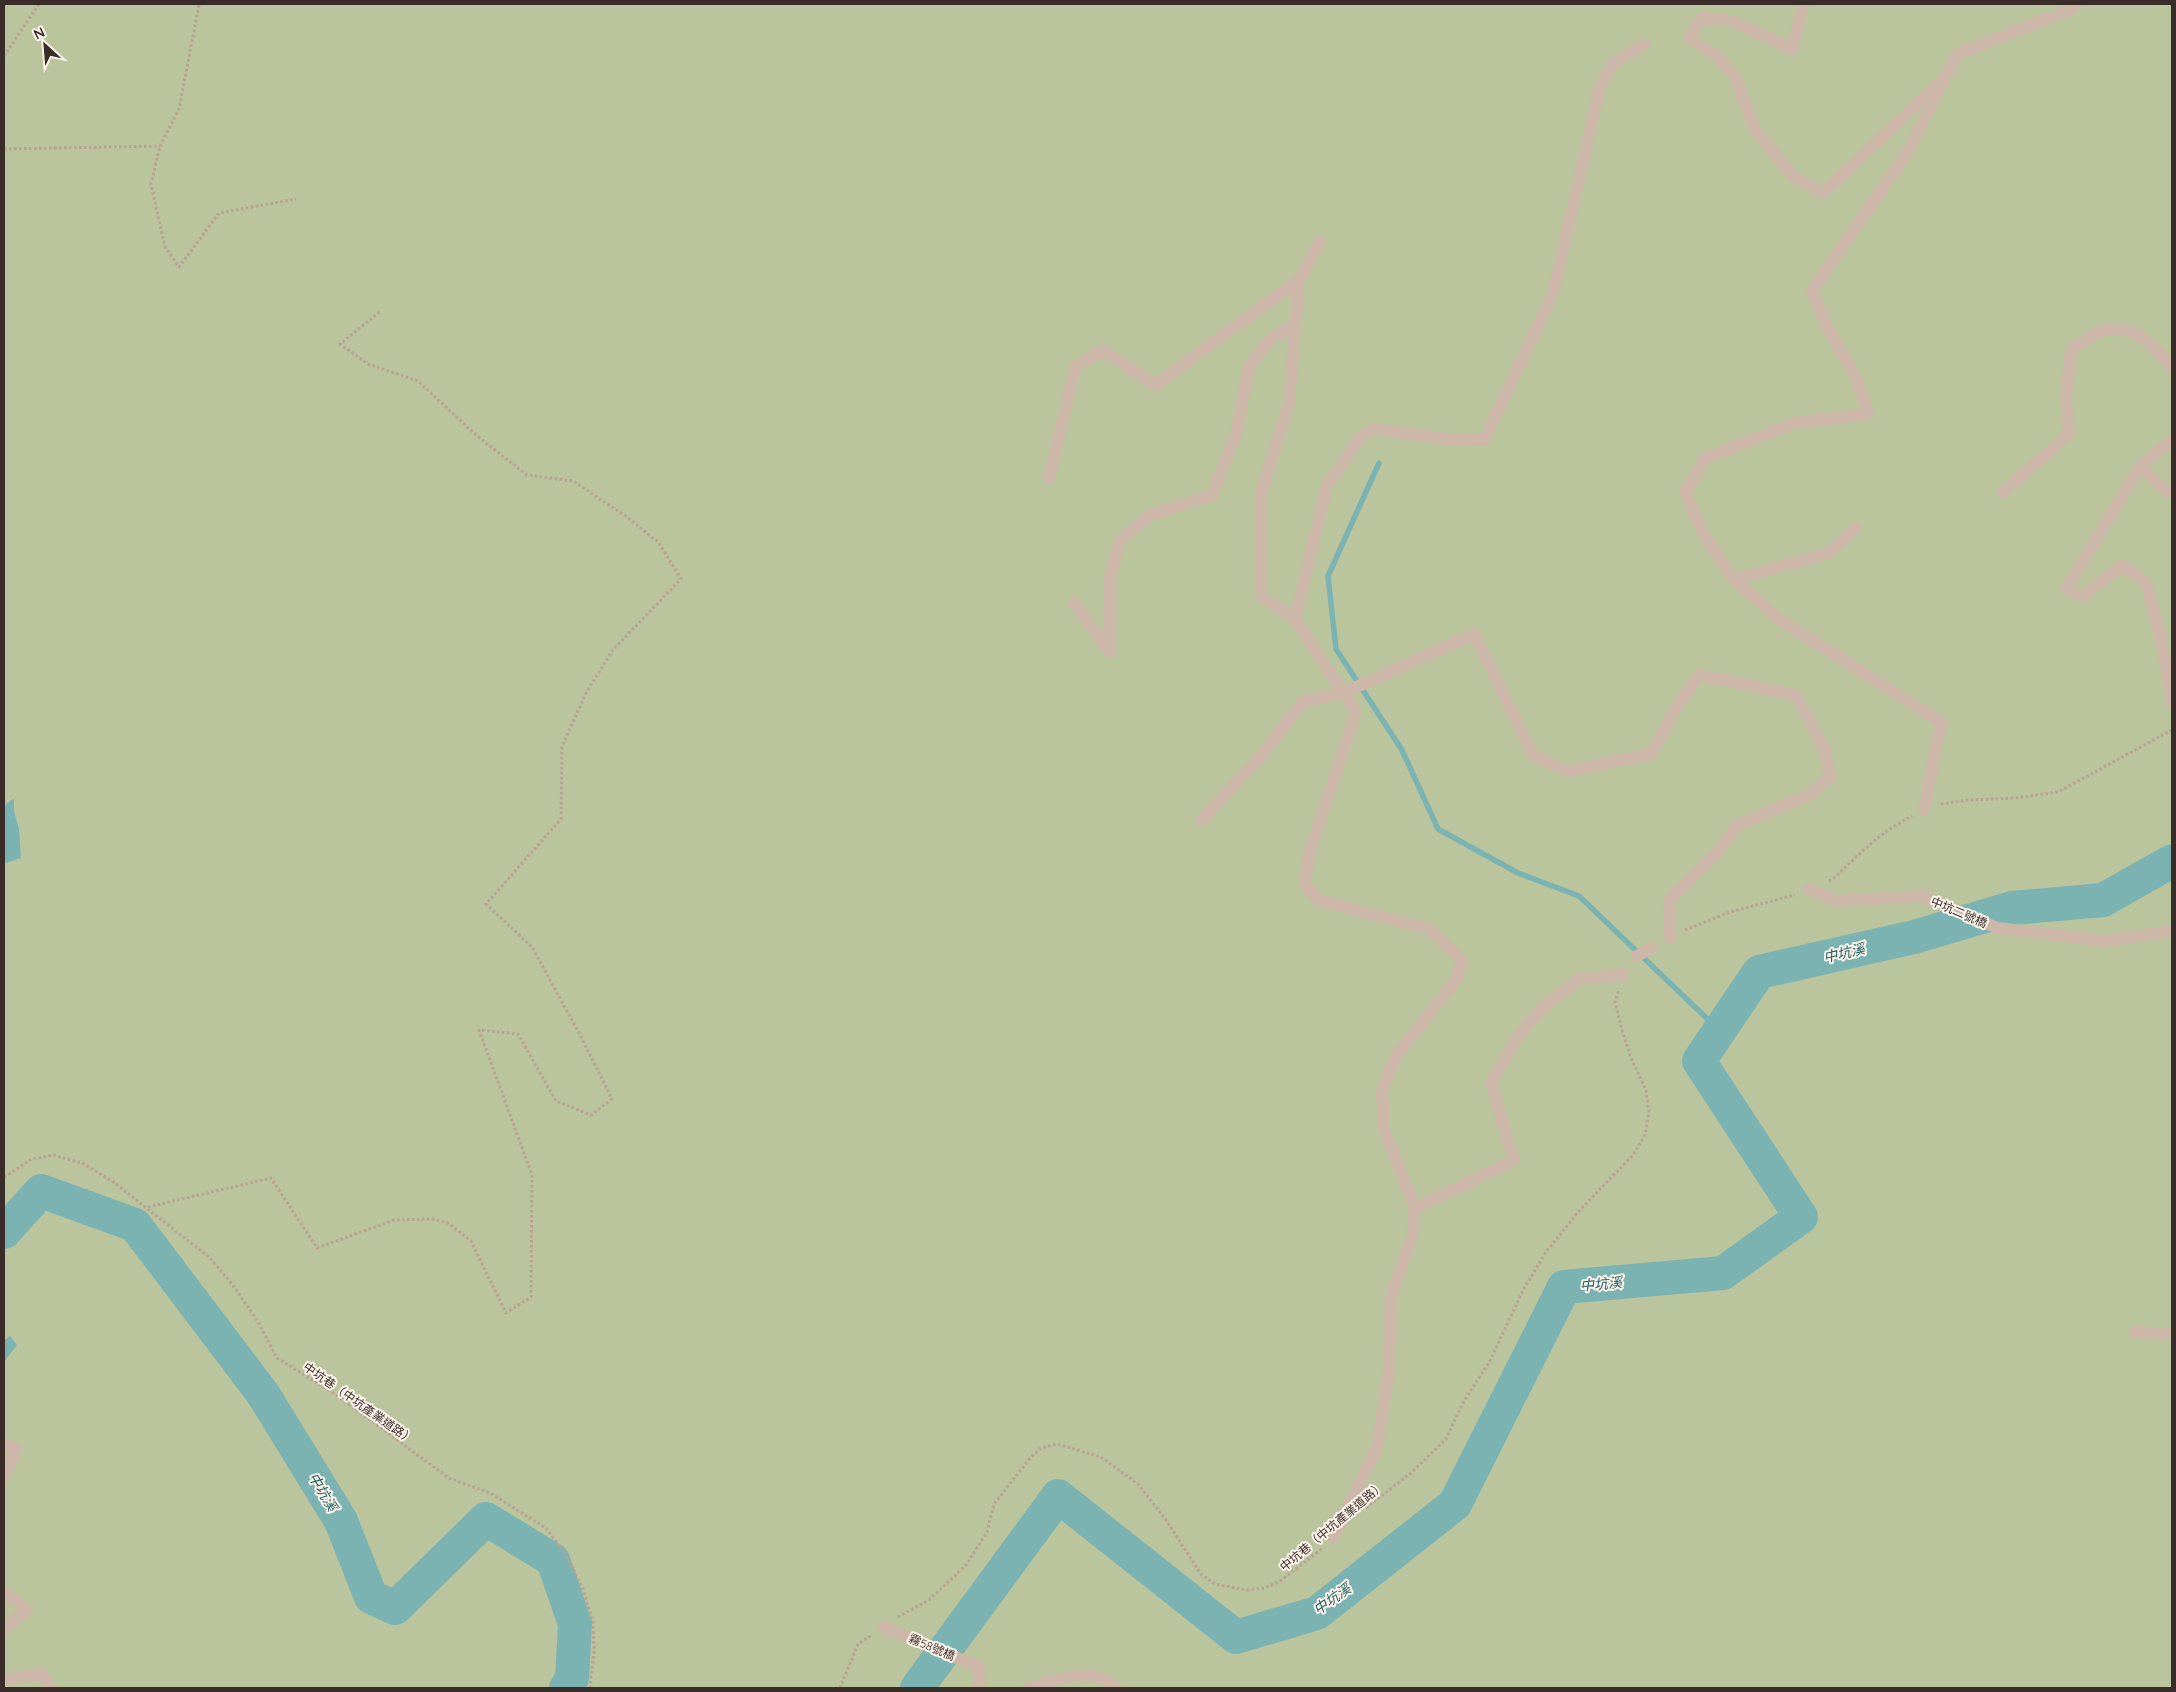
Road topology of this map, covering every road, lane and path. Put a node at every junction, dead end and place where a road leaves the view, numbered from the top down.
1 (39, 4) edge
2 (1803, 4) edge
3 (2076, 4) edge
4 (199, 5) dead end
5 (1644, 44) dead end
6 (4, 56) edge
7 (1946, 76) junction
8 (160, 146) junction
9 (4, 149) edge
10 (296, 200) dead end
11 (1320, 241) dead end
12 (1300, 280) junction
13 (381, 311) dead end
14 (1296, 324) junction
15 (2172, 368) edge
16 (2172, 440) edge
17 (2140, 466) junction
18 (1048, 478) dead end
19 (2003, 492) dead end
20 (2172, 492) edge
21 (1855, 529) dead end
22 (1734, 579) junction
23 (1074, 603) dead end
24 (1295, 619) junction
25 (1345, 692) junction
26 (2172, 702) edge
27 (2172, 730) edge
28 (1924, 810) junction
29 (1201, 820) dead end
30 (1809, 889) junction
31 (2172, 931) edge
32 (1670, 938) joint
33 (1651, 948) dead end
34 (1637, 956) dead end
35 (1623, 974) joint
36 (4, 1177) edge
37 (148, 1207) junction
38 (1415, 1208) junction
39 (2135, 1332) dead end
40 (2172, 1334) edge
41 (4, 1444) edge
42 (4, 1476) edge
43 (1360, 1513) dead end
44 (1334, 1538) joint
45 (4, 1592) edge
46 (885, 1627) junction
47 (4, 1629) edge
48 (4, 1680) edge
49 (51, 1688) edge
50 (590, 1688) edge
51 (840, 1688) edge
52 (980, 1688) edge
53 (1029, 1688) edge
54 (1116, 1688) edge

1 - 6 path
2 - 7 street
3 - 7 street
4 - 8 path
5 - 24 street
7 - 22 street
8 - 9 path
8 - 10 path
11 - 12 street
12 - 14 street
12 - 18 street
13 - 37 path
14 - 23 street
14 - 24 street
15 - 19 street
16 - 17 street
17 - 20 street
17 - 26 street
21 - 22 street
22 - 28 street
24 - 25 street
25 - 29 street
25 - 32 street
25 - 38 street
27 - 28 path
28 - 30 path
30 - 31 street, 中坑二號橋
30 - 32 path
33 - 34 street
35 - 38 street
35 - 43 path, 中坑巷（中坑產業道路）
36 - 37 path, 中坑巷（中坑產業道路）
37 - 50 path, 中坑巷（中坑產業道路）
38 - 44 street
39 - 40 street
41 - 42 street
44 - 46 path, 中坑巷（中坑產業道路）
45 - 47 street
46 - 51 path, 中坑巷（中坑產業道路）
46 - 52 street, 霧58號橋
48 - 49 street
53 - 54 street

